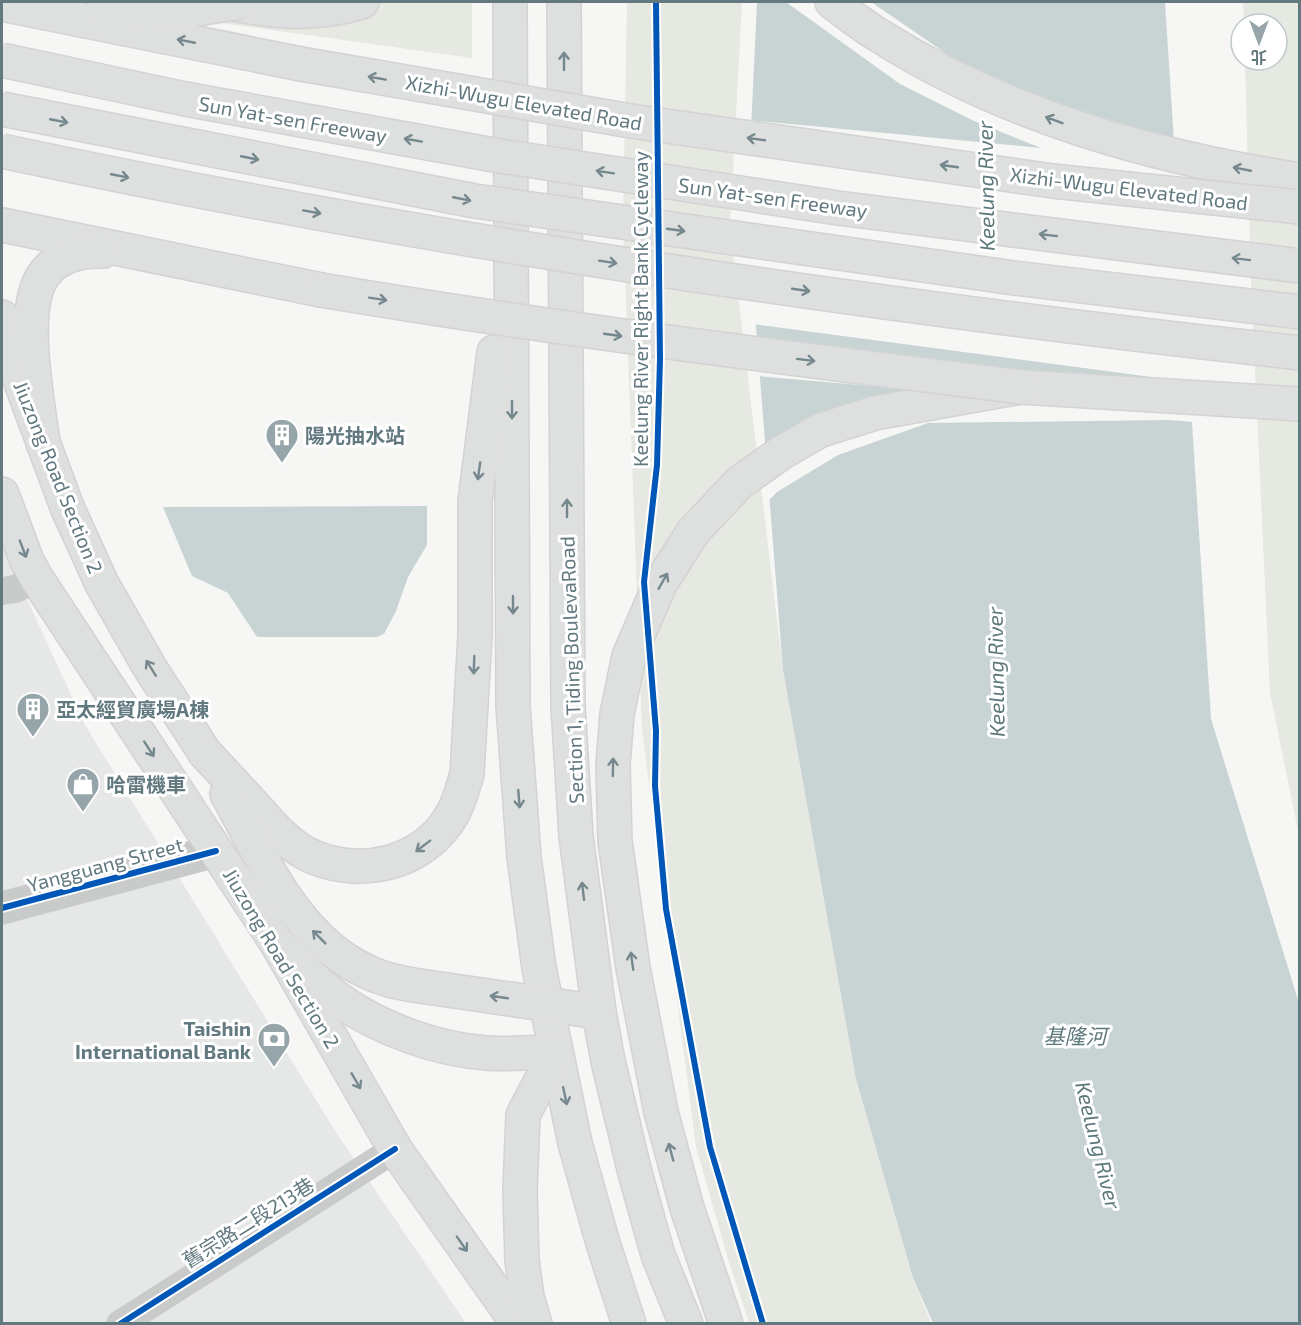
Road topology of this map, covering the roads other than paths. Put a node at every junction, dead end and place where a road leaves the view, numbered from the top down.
1 (6, 2) edge
2 (222, 2) edge
3 (240, 2) edge
4 (362, 2) edge
5 (510, 2) edge
6 (564, 2) edge
7 (832, 2) edge
8 (844, 2) edge
9 (2, 4) edge
10 (880, 36) junction
11 (2, 60) edge
12 (2, 109) edge
13 (2, 151) edge
14 (1299, 180) edge
15 (1299, 207) edge
16 (2, 225) edge
17 (511, 225) junction
18 (132, 251) junction
19 (1299, 266) edge
20 (1299, 312) edge
21 (2, 317) edge
22 (1299, 353) edge
23 (1021, 387) junction
24 (1299, 404) edge
25 (43, 443) junction
26 (2, 494) edge
27 (38, 579) junction
28 (2, 591) edge
29 (205, 753) junction
30 (216, 851) junction
31 (2, 908) edge
32 (276, 942) junction
33 (546, 1004) junction
34 (599, 1012) junction
35 (556, 1052) junction
36 (395, 1149) junction
37 (120, 1323) edge
38 (518, 1323) edge
39 (535, 1323) edge
40 (629, 1323) edge
41 (686, 1323) edge
42 (726, 1323) edge

1 - 3 main road, bridge
2 - 4 main road
5 - 17 main road
34 -> 6 main road, Section 1, Tiding BoulevaRoad
7 - 10 main road
8 - 10 main road
15 -> 9 main road, Xizhi-Wugu Elevated Road, bridge
14 -> 10 main road
19 -> 11 main road, Sun Yat-sen Freeway, bridge
12 -> 20 main road, bridge
13 -> 22 main road, bridge
16 - 18 main road
17 -> 29 main road
17 -> 33 main road
18 -> 23 main road, bridge
18 - 25 main road
21 - 25 main road, Jiuzong Road Section 2
23 - 24 main road
42 -> 23 main road, bridge
29 -> 25 main road, Jiuzong Road Section 2
26 -> 27 main road, Jiuzong Road Section 2
27 - 28 street
27 -> 30 main road, Jiuzong Road Section 2
33 -> 29 main road
30 - 31 street, Yangguang Street
30 - 32 main road, Jiuzong Road Section 2
32 - 35 main road
32 -> 36 main road, Jiuzong Road Section 2
33 - 34 main road
33 - 35 main road
34 - 41 main road, Section 1, Tiding BoulevaRoad
35 - 39 main road
35 -> 40 main road
36 - 37 street, 舊宗路二段213巷
36 -> 38 main road, Jiuzong Road Section 2

